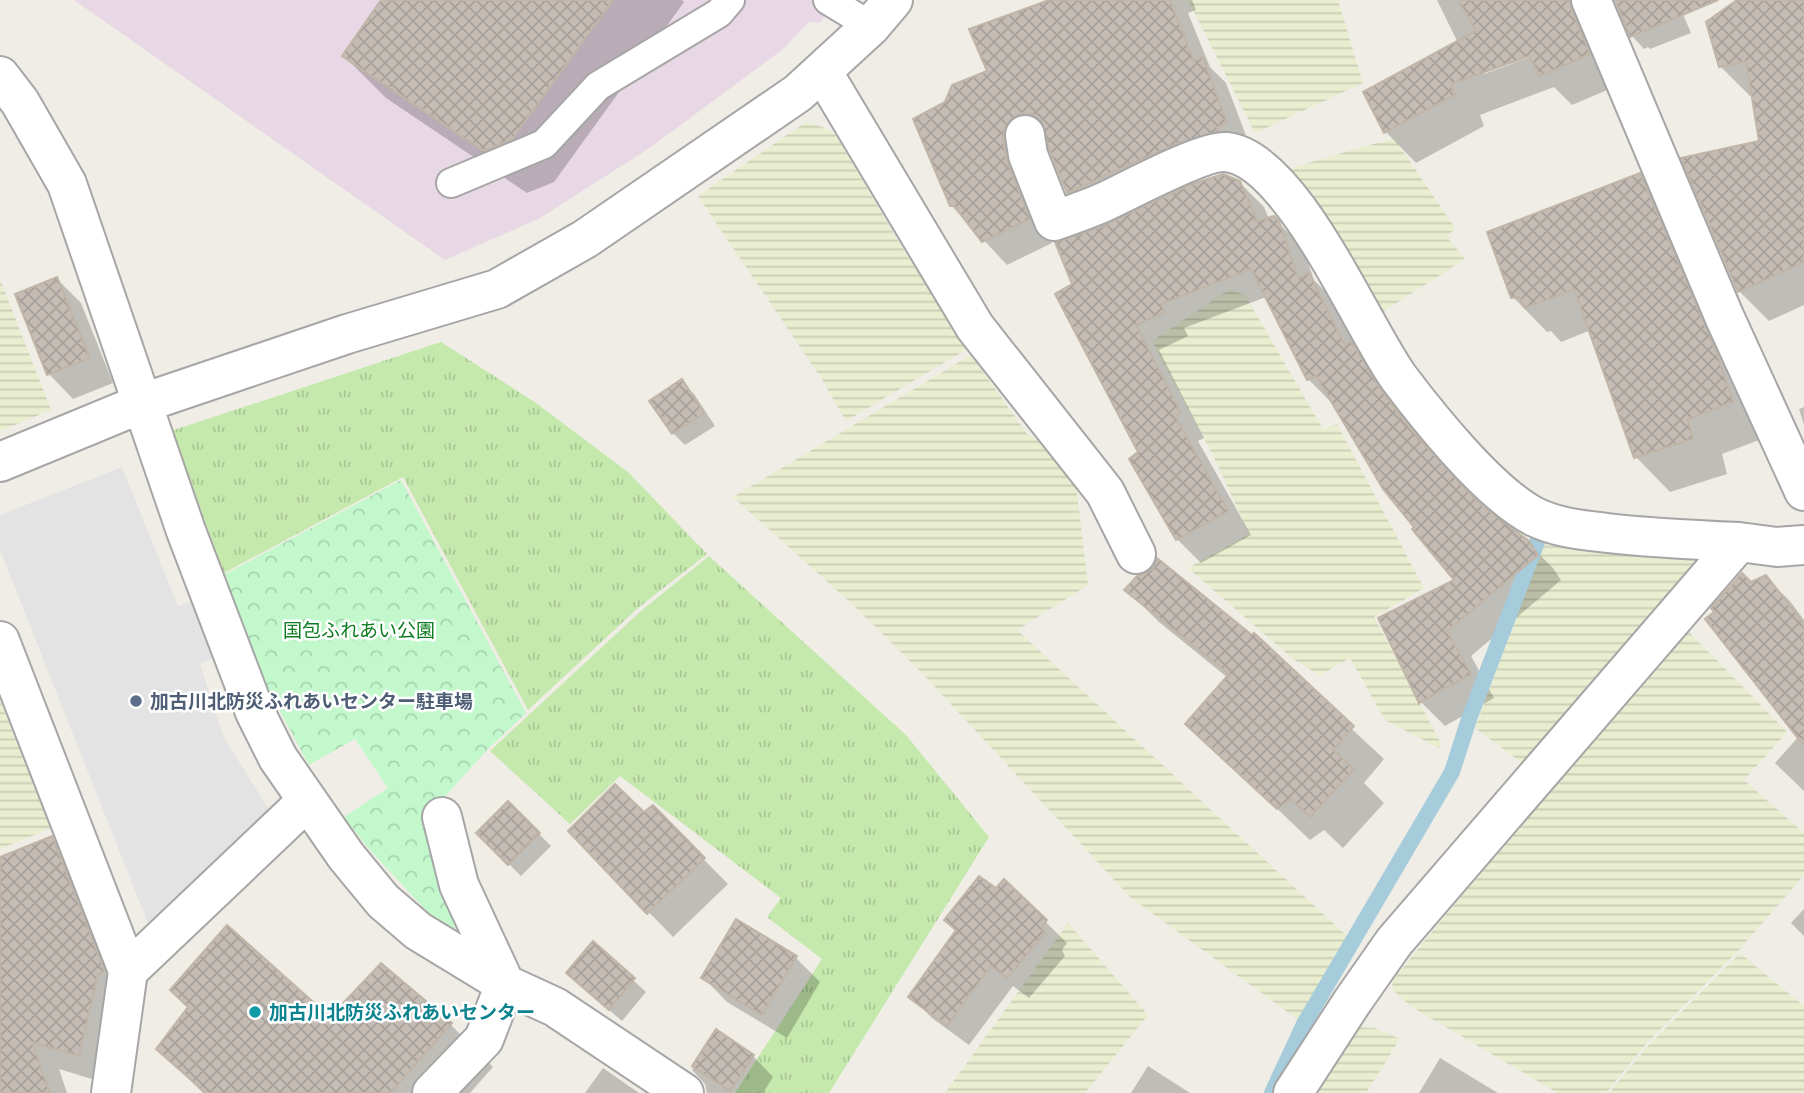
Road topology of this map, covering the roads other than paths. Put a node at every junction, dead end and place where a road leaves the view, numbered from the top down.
1 (730, 0) edge
2 (828, 0) edge
3 (1591, 0) edge
4 (882, 13) edge
5 (822, 71) junction
6 (0, 76) edge
7 (1025, 135) dead end
8 (450, 183) dead end
9 (143, 403) junction
10 (0, 462) edge
11 (1804, 491) edge
12 (1739, 542) junction
13 (1804, 545) edge
14 (1136, 554) dead end
15 (0, 641) edge
16 (307, 801) junction
17 (442, 817) dead end
18 (128, 971) junction
19 (505, 984) junction
20 (111, 1093) edge
21 (432, 1093) edge
22 (684, 1093) edge
23 (1293, 1093) edge

1 - 8 lane
2 - 4 lane
3 - 11 street
4 - 5 street
5 - 9 street
5 - 14 street
6 - 9 street
7 - 12 street
9 - 10 street
9 - 16 street
12 - 13 street
12 - 23 street
15 - 18 street
16 - 18 street
16 - 19 street
17 - 19 street
18 - 20 street
19 - 21 street
19 - 22 street

